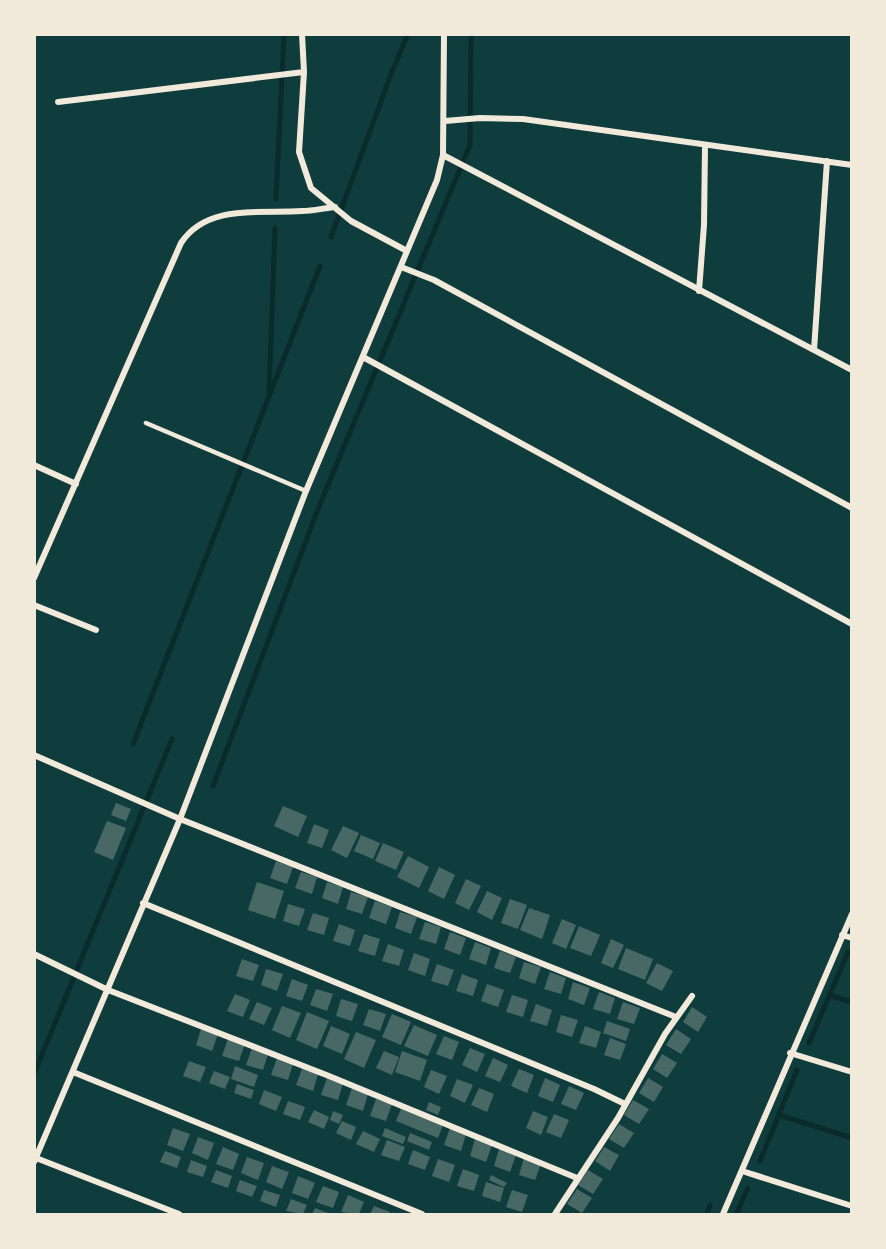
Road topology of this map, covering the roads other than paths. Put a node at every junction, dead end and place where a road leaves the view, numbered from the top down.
1 (302, 34) edge
2 (444, 34) edge
3 (304, 72) junction
4 (58, 102) dead end
5 (444, 122) junction
6 (705, 146) junction
7 (443, 155) junction
8 (827, 161) junction
9 (852, 165) edge
10 (335, 207) junction
11 (407, 251) junction
12 (401, 267) junction
13 (699, 291) junction
14 (814, 350) junction
15 (363, 357) junction
16 (852, 370) edge
17 (146, 423) dead end
18 (34, 465) edge
19 (76, 484) junction
20 (306, 491) junction
21 (852, 508) edge
22 (34, 578) edge
23 (34, 605) edge
24 (852, 624) edge
25 (96, 630) dead end
26 (34, 755) edge
27 (180, 819) junction
28 (143, 903) junction
29 (852, 914) edge
30 (842, 935) junction
31 (852, 938) edge
32 (34, 954) edge
33 (108, 990) junction
34 (692, 996) dead end
35 (676, 1017) junction
36 (790, 1053) junction
37 (73, 1072) junction
38 (852, 1072) edge
39 (625, 1104) junction
40 (35, 1160) edge
41 (742, 1171) junction
42 (577, 1178) junction
43 (852, 1206) edge
44 (179, 1215) edge
45 (422, 1215) edge
46 (555, 1215) edge
47 (723, 1215) edge

1 - 3 street
2 - 5 street
3 - 4 street
3 - 10 street
5 - 6 street
5 - 7 street
6 - 8 street
6 - 13 street
7 - 11 street
7 - 13 street
8 - 9 street
8 - 14 street
10 - 11 street
10 - 19 street
11 - 12 street
12 - 15 street
12 - 21 street
13 - 14 street
14 - 16 street
15 - 20 street
15 - 24 street
17 - 20 lane
18 - 19 street
19 - 22 street
20 - 27 street
23 - 25 street
26 - 27 street
27 - 28 street
27 - 35 street
28 - 33 street
28 - 39 street
29 - 30 street
30 - 31 street
30 - 36 street
32 - 33 street
33 - 37 street
33 - 42 street
34 - 35 street
35 - 39 street
36 - 38 street
36 - 41 street
37 - 40 street
37 - 45 street
39 - 42 street
40 - 44 street
41 - 43 street
41 - 47 street
42 - 46 street

